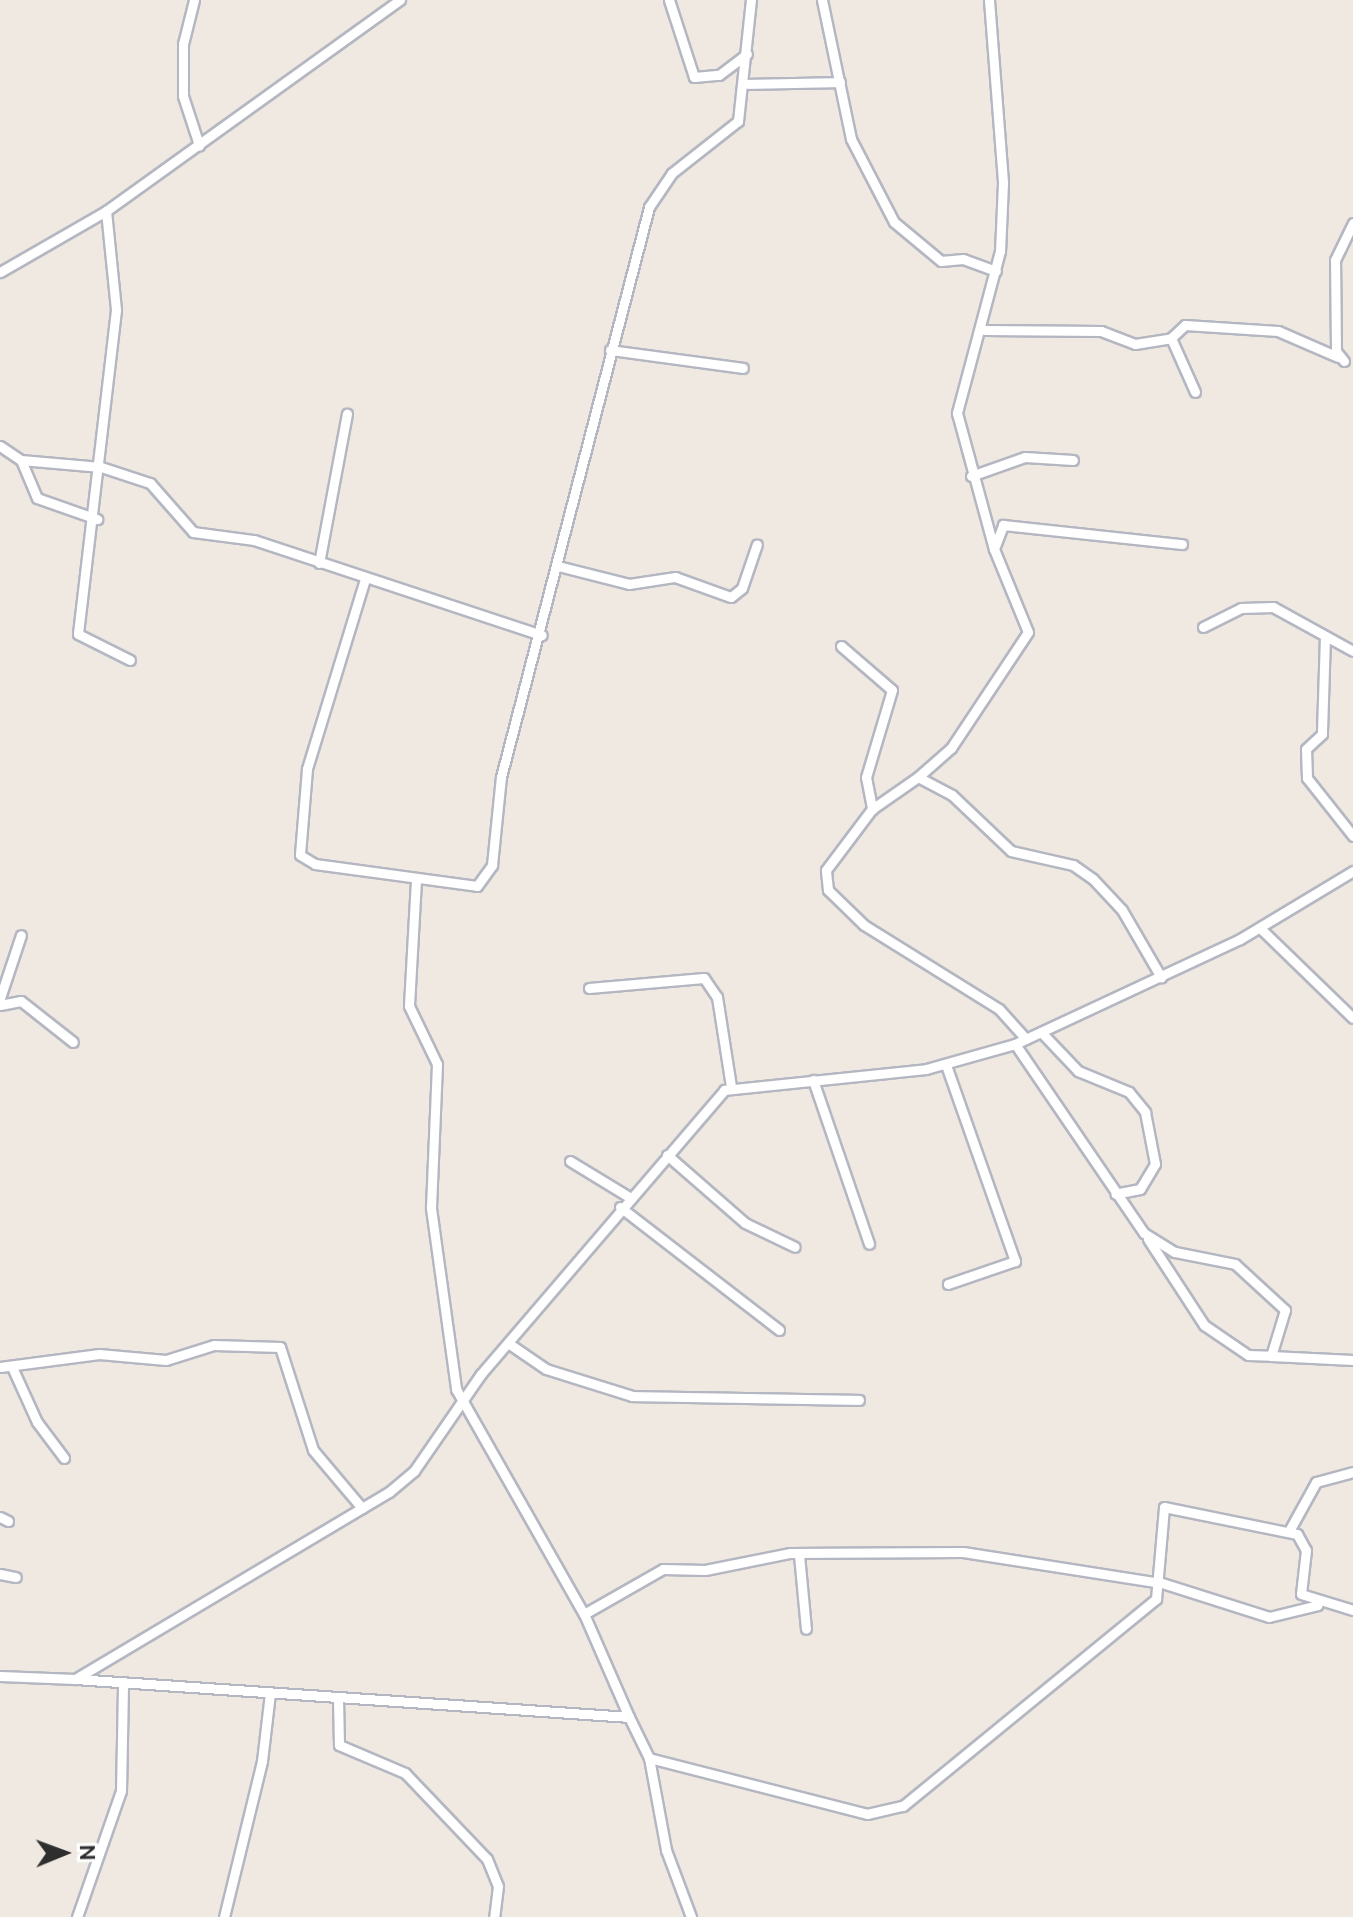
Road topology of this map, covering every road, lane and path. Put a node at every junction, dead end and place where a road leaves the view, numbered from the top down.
1 (194, 0) edge
2 (400, 0) edge
3 (669, 0) edge
4 (751, 0) edge
5 (822, 0) edge
6 (989, 0) edge
7 (747, 54) junction
8 (840, 82) junction
9 (748, 84) junction
10 (199, 145) junction
11 (106, 211) junction
12 (1353, 223) edge
13 (996, 271) junction
14 (0, 272) edge
15 (985, 330) junction
16 (1171, 338) junction
17 (610, 350) junction
18 (743, 368) dead end
19 (1195, 392) dead end
20 (347, 414) dead end
21 (0, 446) edge
22 (21, 460) junction
23 (1073, 460) dead end
24 (101, 467) junction
25 (971, 476) junction
26 (97, 519) junction
27 (984, 524) junction
28 (1003, 525) junction
29 (757, 544) dead end
30 (1182, 544) dead end
31 (994, 549) junction
32 (319, 563) junction
33 (558, 566) junction
34 (365, 579) junction
35 (1203, 627) dead end
36 (542, 635) junction
37 (1325, 636) junction
38 (841, 646) dead end
39 (1353, 651) edge
40 (130, 660) dead end
41 (918, 777) junction
42 (872, 809) junction
43 (1353, 836) edge
44 (1353, 871) edge
45 (416, 880) junction
46 (1260, 928) junction
47 (21, 935) dead end
48 (1161, 977) junction
49 (589, 988) dead end
50 (0, 998) edge
51 (0, 1005) edge
52 (1353, 1018) edge
53 (1041, 1032) junction
54 (1026, 1039) junction
55 (73, 1042) dead end
56 (1015, 1044) junction
57 (946, 1065) junction
58 (813, 1080) junction
59 (731, 1086) junction
60 (667, 1155) junction
61 (570, 1161) dead end
62 (1115, 1194) junction
63 (629, 1197) junction
64 (620, 1207) junction
65 (1144, 1233) junction
66 (869, 1244) dead end
67 (795, 1247) dead end
68 (948, 1284) dead end
69 (779, 1330) dead end
70 (508, 1343) junction
71 (1271, 1356) junction
72 (1353, 1360) edge
73 (0, 1367) edge
74 (12, 1367) junction
75 (859, 1400) dead end
76 (460, 1401) junction
77 (64, 1458) dead end
78 (1353, 1472) edge
79 (362, 1508) junction
80 (1289, 1531) junction
81 (799, 1555) junction
82 (0, 1574) edge
83 (16, 1577) dead end
84 (1162, 1583) junction
85 (1318, 1605) junction
86 (1353, 1610) edge
87 (584, 1614) junction
88 (806, 1629) dead end
89 (0, 1676) edge
90 (75, 1679) junction
91 (123, 1683) junction
92 (270, 1693) junction
93 (338, 1698) junction
94 (629, 1717) junction
95 (649, 1758) junction
96 (77, 1917) edge
97 (224, 1917) edge
98 (494, 1917) edge
99 (691, 1917) edge

1 - 10 street
2 - 10 street
3 - 7 street
4 - 7 street
5 - 8 street
6 - 13 street
7 - 9 street
8 - 9 street
8 - 13 street
9 - 17 street
10 - 11 street
11 - 14 street
11 - 24 street
12 - 16 street
13 - 15 street
15 - 16 street
15 - 25 street
16 - 19 street
17 - 18 street
17 - 33 street
20 - 32 street
21 - 22 street
22 - 24 street
22 - 26 street
23 - 25 street
24 - 26 street
24 - 32 street
25 - 27 street
26 - 40 street
27 - 28 street
27 - 31 street
28 - 30 street
28 - 31 street
29 - 33 street
31 - 41 street
32 - 34 street
33 - 36 street
34 - 36 street
34 - 45 street
35 - 37 street
36 - 45 street
37 - 39 street
37 - 43 street
38 - 42 street
41 - 42 street
41 - 48 street
42 - 54 street
44 - 46 street
45 - 76 street
46 - 48 street
46 - 52 street
47 - 50 street
48 - 53 street
49 - 59 street
51 - 55 street
53 - 54 street
53 - 62 street
54 - 56 street
56 - 57 street
56 - 62 street
57 - 58 street
57 - 68 street
58 - 59 street
58 - 66 street
59 - 60 street
60 - 63 street
60 - 67 street
61 - 63 street
62 - 65 street
63 - 64 street
64 - 69 street
64 - 70 street
65 - 71 street
65 - 71 street
70 - 75 street
70 - 76 street
71 - 72 street
73 - 74 street
74 - 77 street
74 - 79 street
76 - 79 street
76 - 87 street
78 - 80 street
79 - 90 street
80 - 84 street
80 - 85 street
81 - 84 street
81 - 87 street
81 - 88 street
82 - 83 street
84 - 85 street
84 - 95 street
85 - 86 street
87 - 94 street
89 - 90 street
90 - 91 street
91 - 92 street
91 - 96 street
92 - 93 street
92 - 97 street
93 - 94 street
93 - 98 street
94 - 95 street
95 - 99 street

